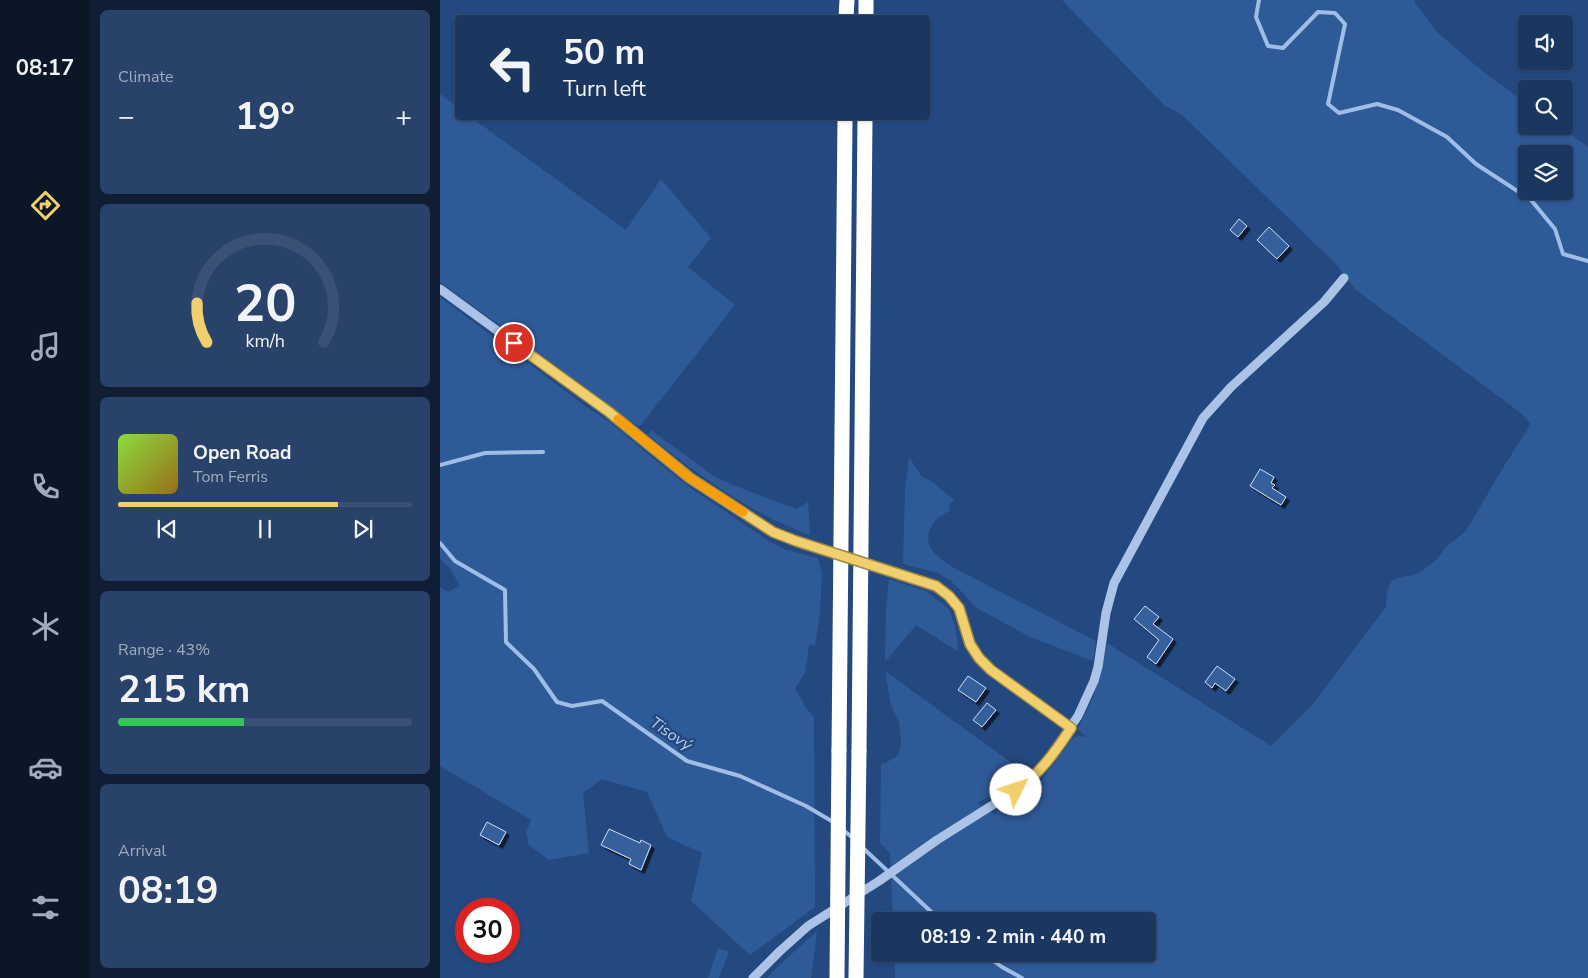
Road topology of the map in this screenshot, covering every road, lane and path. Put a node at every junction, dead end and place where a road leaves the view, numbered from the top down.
1 (847, 0) edge
2 (866, 0) edge
3 (846, 15) edge
4 (866, 15) edge
5 (845, 120) edge
6 (865, 120) edge
7 (1344, 278) dead end
8 (440, 289) edge
9 (1071, 728) junction
10 (752, 978) edge
11 (837, 978) edge
12 (856, 978) edge

1 - 3 highway
2 - 4 highway
5 - 11 highway, bridge
6 - 12 highway, bridge
7 - 9 street
8 - 9 street, bridge
9 - 10 street

